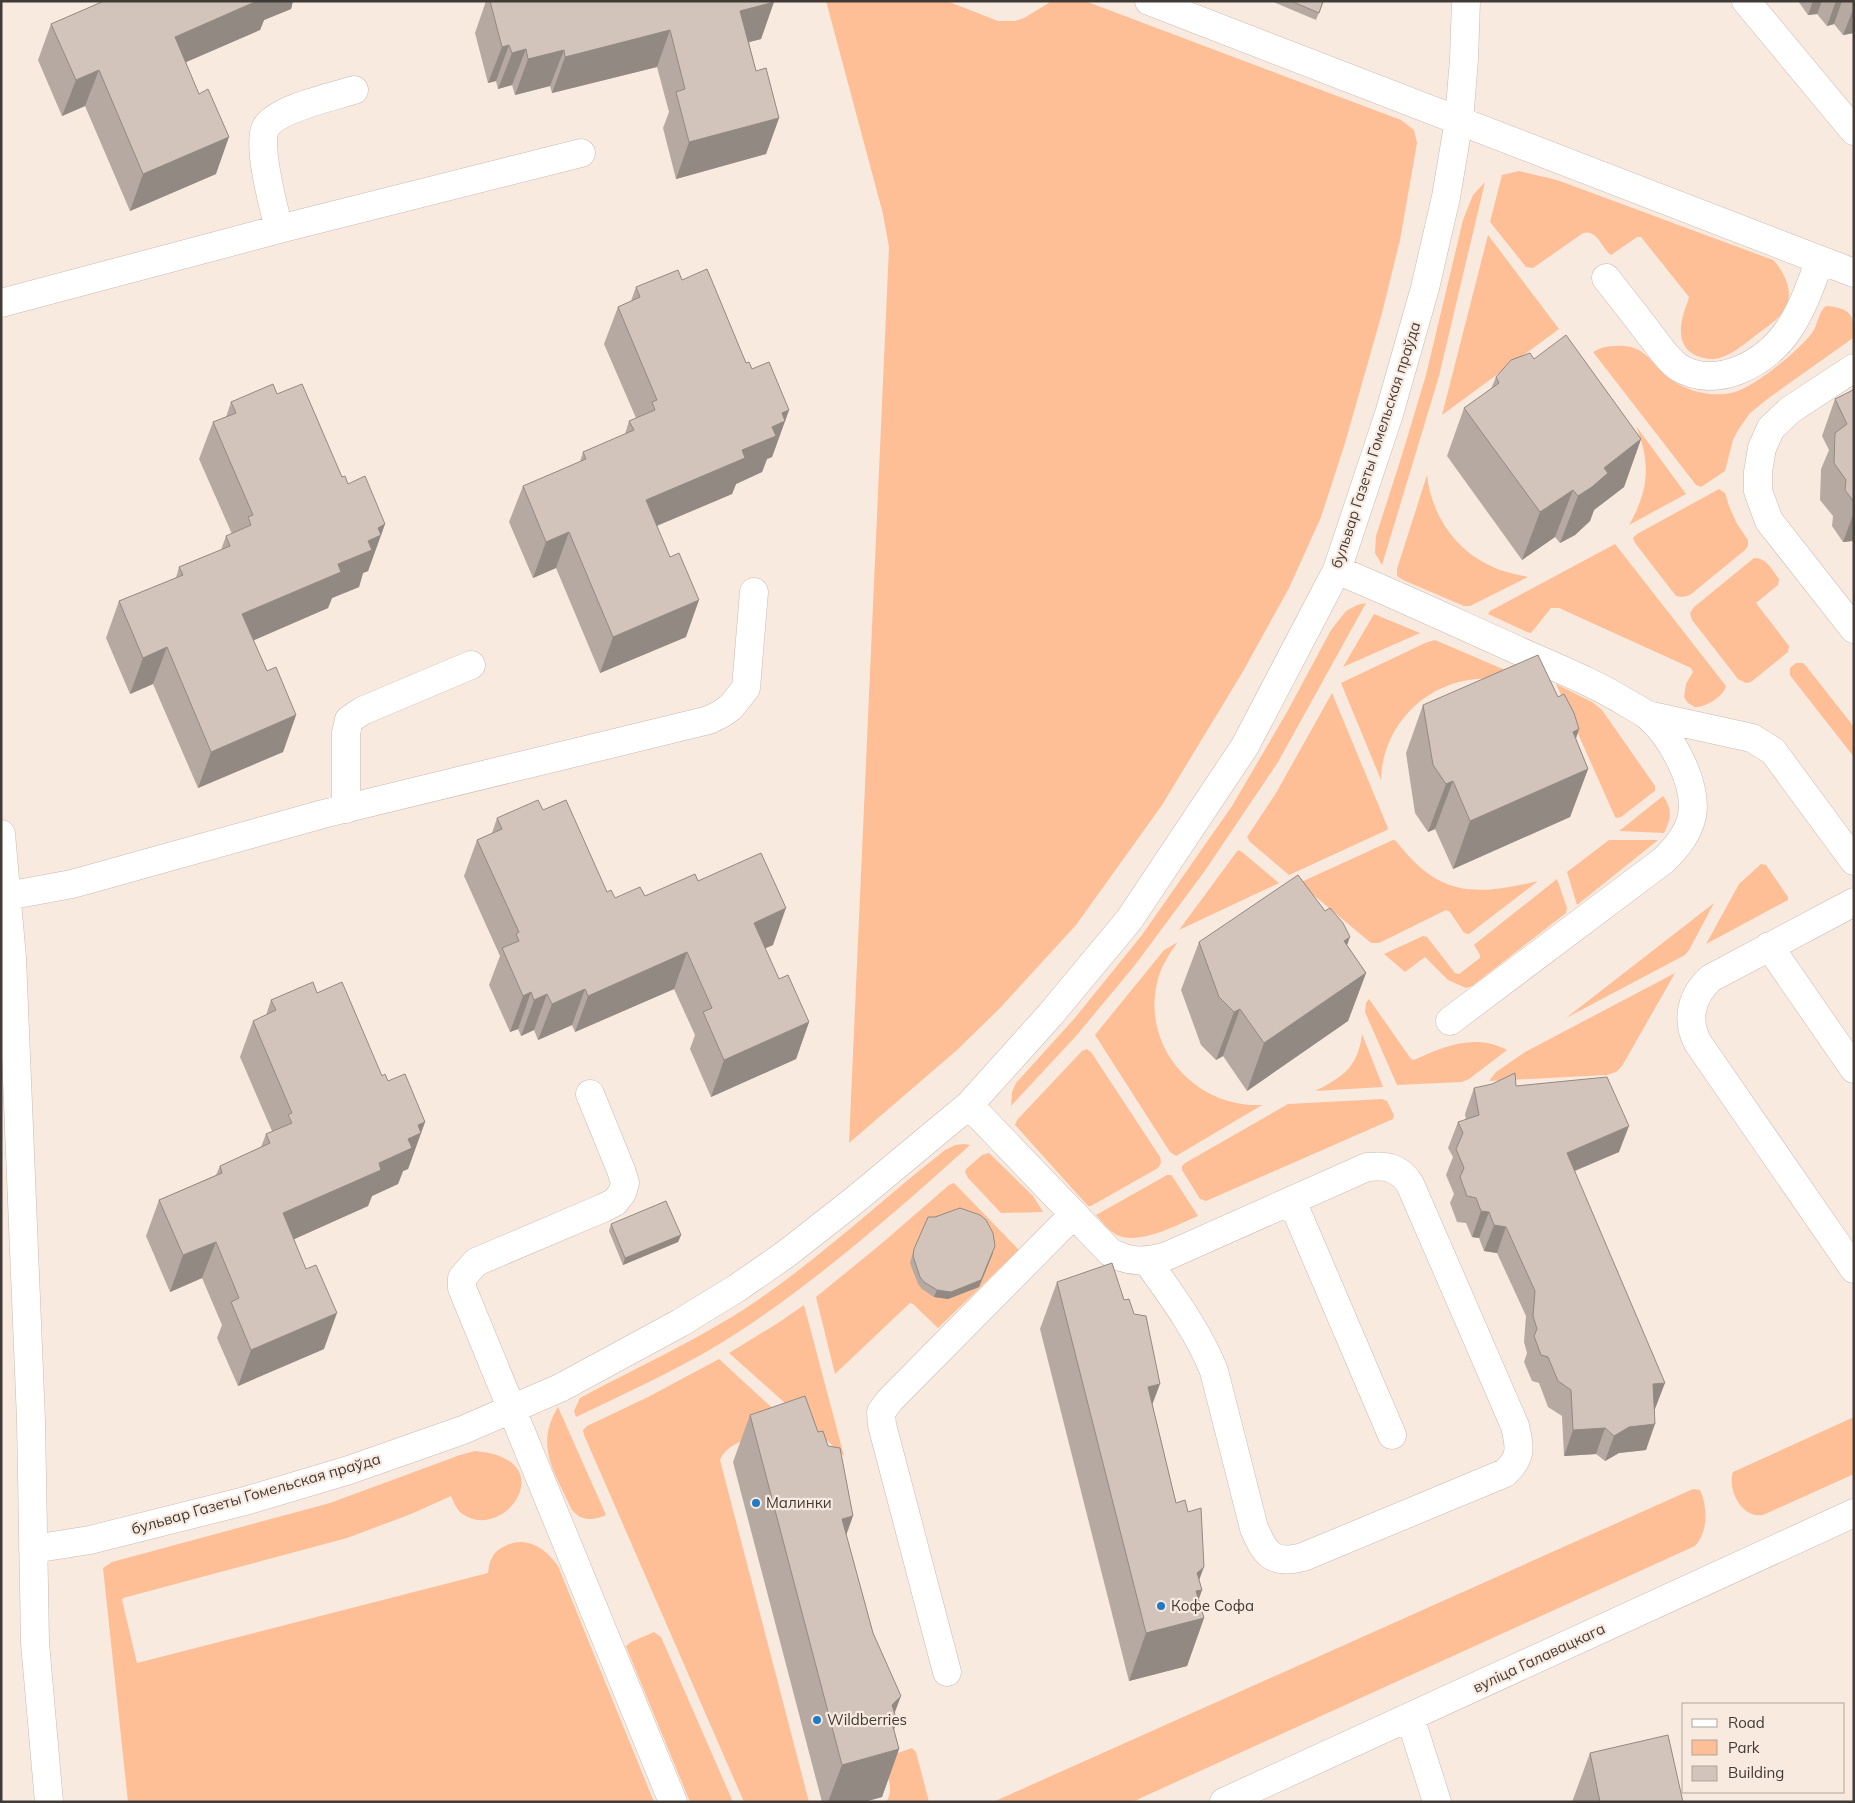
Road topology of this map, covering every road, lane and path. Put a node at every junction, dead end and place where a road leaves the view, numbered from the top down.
1 (1149, 1) edge
2 (1466, 1) edge
3 (1746, 1) edge
4 (354, 90) dead end
5 (1458, 120) junction
6 (1854, 131) edge
7 (581, 153) dead end
8 (278, 229) junction
9 (1820, 260) junction
10 (1854, 273) edge
11 (1606, 278) dead end
12 (1, 303) edge
13 (1854, 368) edge
14 (1337, 570) junction
15 (754, 592) dead end
16 (1854, 629) edge
17 (471, 665) dead end
18 (1647, 715) junction
19 (346, 809) junction
20 (1, 834) edge
21 (1854, 861) edge
22 (7, 896) junction
23 (1854, 902) edge
24 (1769, 946) junction
25 (1450, 1021) dead end
26 (1854, 1069) edge
27 (590, 1094) dead end
28 (969, 1105) junction
29 (1292, 1201) junction
30 (1074, 1214) junction
31 (1147, 1261) junction
32 (1854, 1269) edge
33 (512, 1410) junction
34 (1392, 1435) dead end
35 (1854, 1513) edge
36 (33, 1549) junction
37 (947, 1672) dead end
38 (1410, 1717) junction
39 (49, 1802) edge
40 (673, 1802) edge
41 (1224, 1802) edge
42 (1437, 1802) edge

1 - 5 street
2 - 5 street, бульвар Газеты Гомельская праўда
3 - 6 street
4 - 8 street
5 - 9 street
5 - 14 street, бульвар Газеты Гомельская праўда
7 - 8 street
8 - 12 street
9 - 10 street
9 - 11 street
13 - 16 street
14 - 18 street
14 - 28 street, бульвар Газеты Гомельская праўда
15 - 19 street
17 - 19 street
18 - 21 street
18 - 25 street
19 - 22 street
20 - 22 street
22 - 36 street
23 - 24 street
24 - 26 street
24 - 32 street
27 - 33 street
28 - 30 street
28 - 33 street, бульвар Газеты Гомельская праўда
29 - 31 street
29 - 31 street
29 - 34 street
30 - 31 street
30 - 37 street
33 - 36 street, бульвар Газеты Гомельская праўда
33 - 40 street
35 - 38 street, вуліца Галавацкага
36 - 39 street
38 - 41 street, вуліца Галавацкага
38 - 42 street

